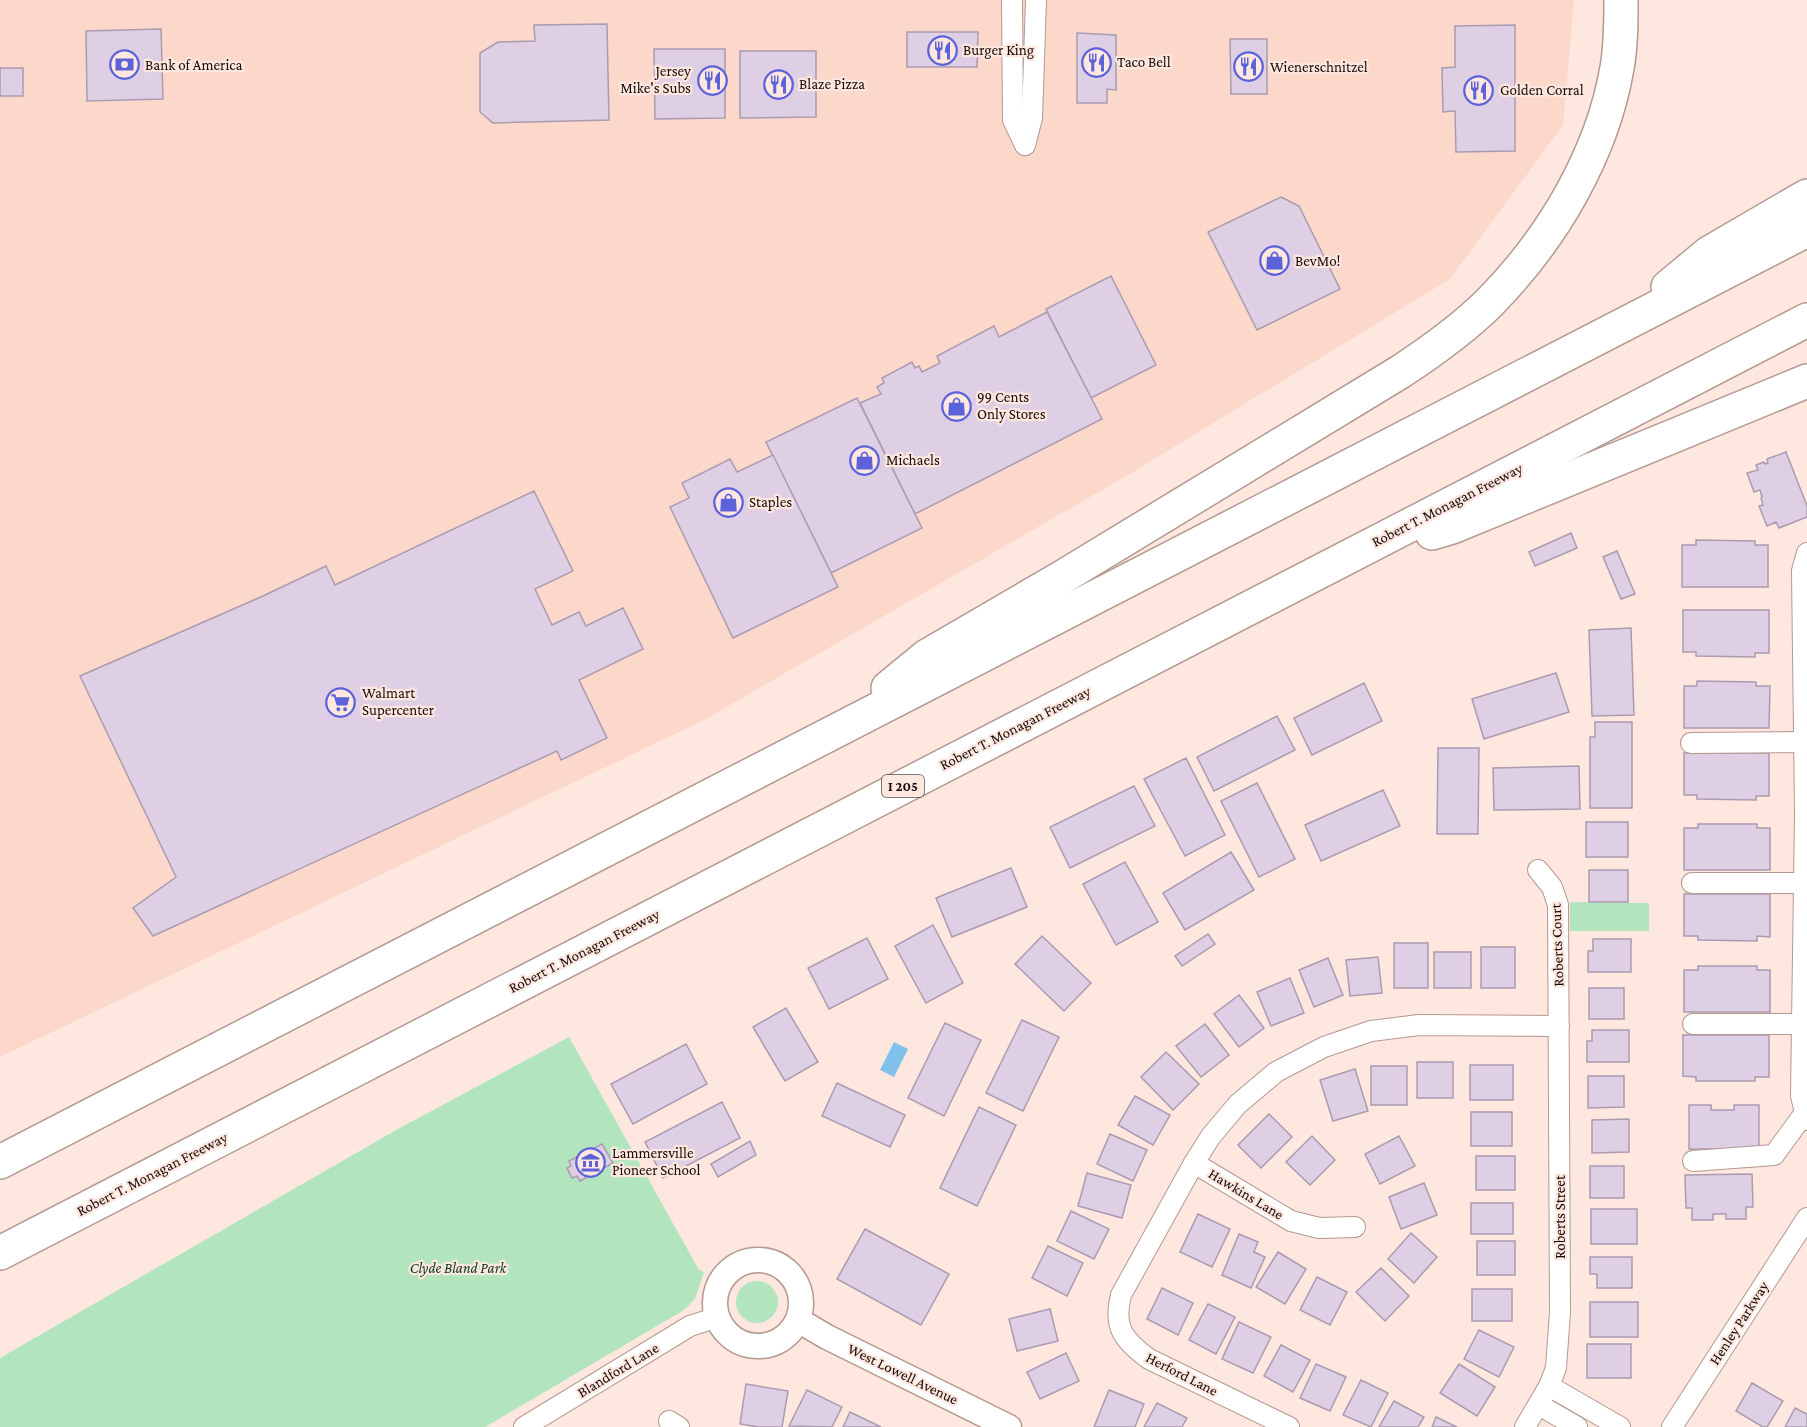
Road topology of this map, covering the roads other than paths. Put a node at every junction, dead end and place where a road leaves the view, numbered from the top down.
1 (1012, 0) edge
2 (1036, 0) edge
3 (1621, 0) edge
4 (1807, 196) edge
5 (1807, 230) edge
6 (1807, 320) edge
7 (1619, 328) junction
8 (1807, 381) edge
9 (1807, 554) edge
10 (1342, 560) junction
11 (834, 732) junction
12 (1691, 742) dead end
13 (1805, 742) edge
14 (1806, 814) edge
15 (1538, 870) dead end
16 (1692, 883) dead end
17 (1805, 892) edge
18 (1693, 1024) dead end
19 (1805, 1024) edge
20 (1559, 1026) junction
21 (1806, 1117) edge
22 (1693, 1161) dead end
23 (0, 1162) edge
24 (1194, 1162) junction
25 (1807, 1218) edge
26 (1355, 1227) dead end
27 (0, 1253) edge
28 (716, 1318) junction
29 (798, 1320) junction
30 (1549, 1386) junction
31 (1539, 1405) junction
32 (997, 1425) edge
33 (524, 1427) edge
34 (1289, 1427) edge
35 (1525, 1427) edge
36 (1577, 1427) edge
37 (1620, 1427) edge
38 (1672, 1427) edge

1 - 2 street
3 - 11 highway
4 - 7 highway
5 - 7 highway
6 - 10 highway, Robert T. Monagan Freeway / I 205
7 - 11 highway
8 - 10 highway
9 - 13 street
10 - 27 highway, Robert T. Monagan Freeway / I 205
11 - 23 highway
12 - 13 street
13 - 14 street
14 - 17 street
15 - 20 street, Roberts Court
16 - 17 street
17 - 19 street
18 - 19 street
19 - 21 street
20 - 24 street, Hawkins Lane
20 - 30 street, Roberts Street
21 - 22 street
24 - 26 street, Hawkins Lane
24 - 34 street, Herford Lane
25 - 38 street, Henley Parkway
28 - 29 street
28 - 29 street
28 - 33 street, Blandford Lane
29 - 32 street, West Lowell Avenue
30 - 31 street, Roberts Street
30 - 37 street
31 - 35 street
31 - 36 street

